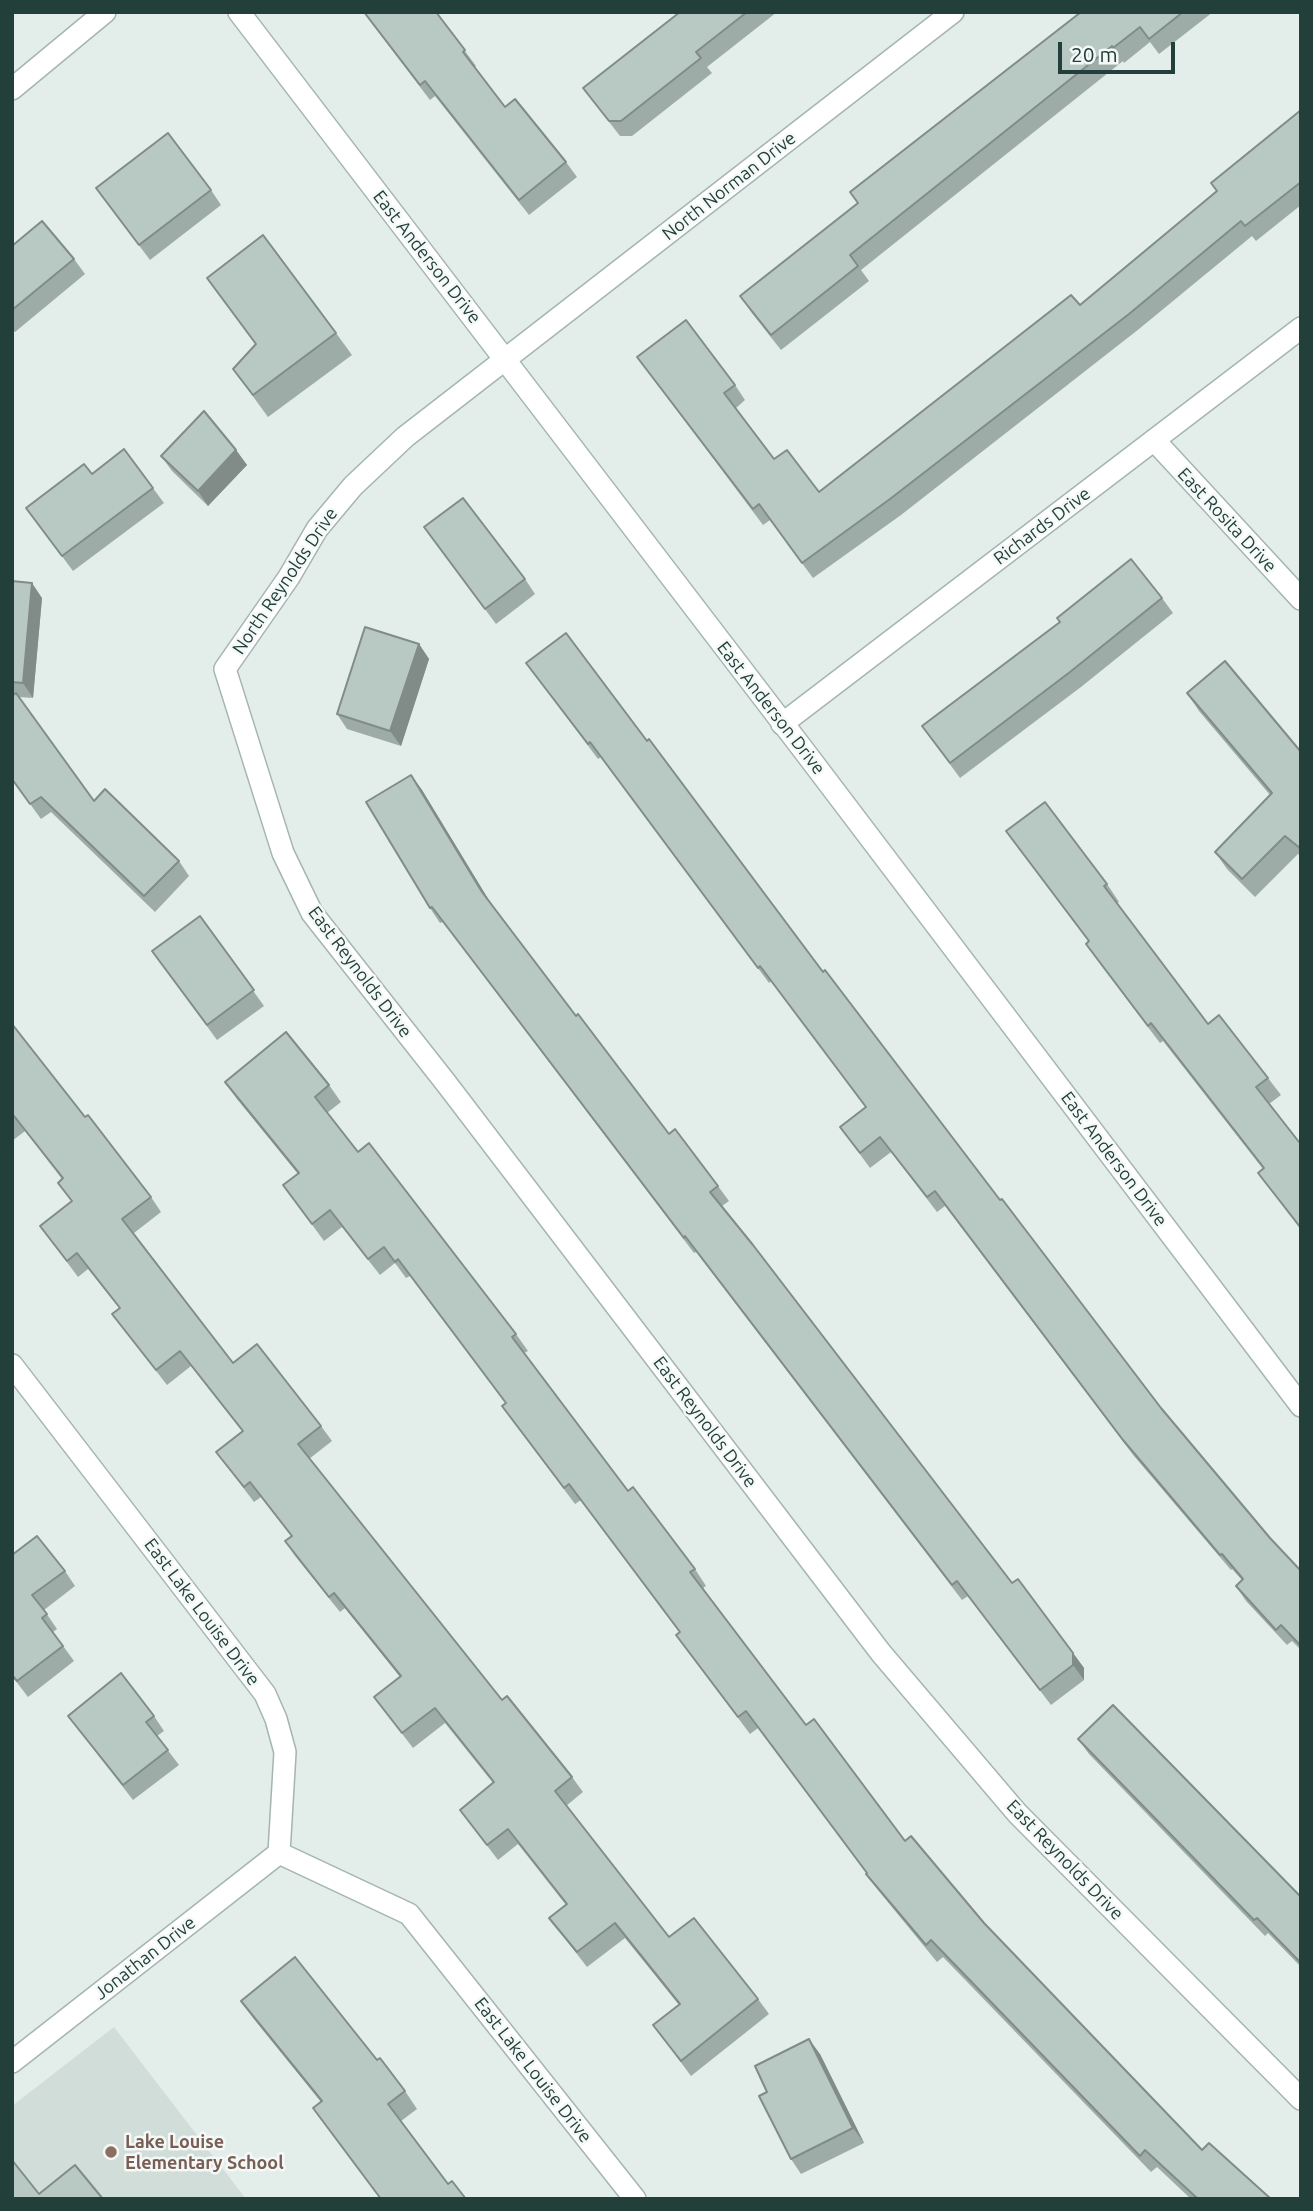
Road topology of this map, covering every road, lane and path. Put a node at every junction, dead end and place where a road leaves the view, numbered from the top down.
1 (105, 12) edge
2 (239, 12) edge
3 (953, 12) edge
4 (12, 89) edge
5 (1301, 328) edge
6 (506, 359) junction
7 (1154, 440) junction
8 (1301, 599) edge
9 (225, 668) joint
10 (782, 724) junction
11 (12, 1365) edge
12 (1301, 1405) edge
13 (279, 1853) junction
14 (12, 2062) edge
15 (1301, 2099) edge
16 (635, 2199) edge

1 - 4 street
2 - 6 street, East Anderson Drive
3 - 6 street, North Norman Drive
5 - 7 street, Richards Drive
6 - 9 street, North Reynolds Drive
6 - 10 street, East Anderson Drive
7 - 8 street, East Rosita Drive
7 - 10 street, Richards Drive
9 - 15 street, East Reynolds Drive
10 - 12 street, East Anderson Drive
11 - 13 street, East Lake Louise Drive
13 - 14 street, Jonathan Drive
13 - 16 street, East Lake Louise Drive

